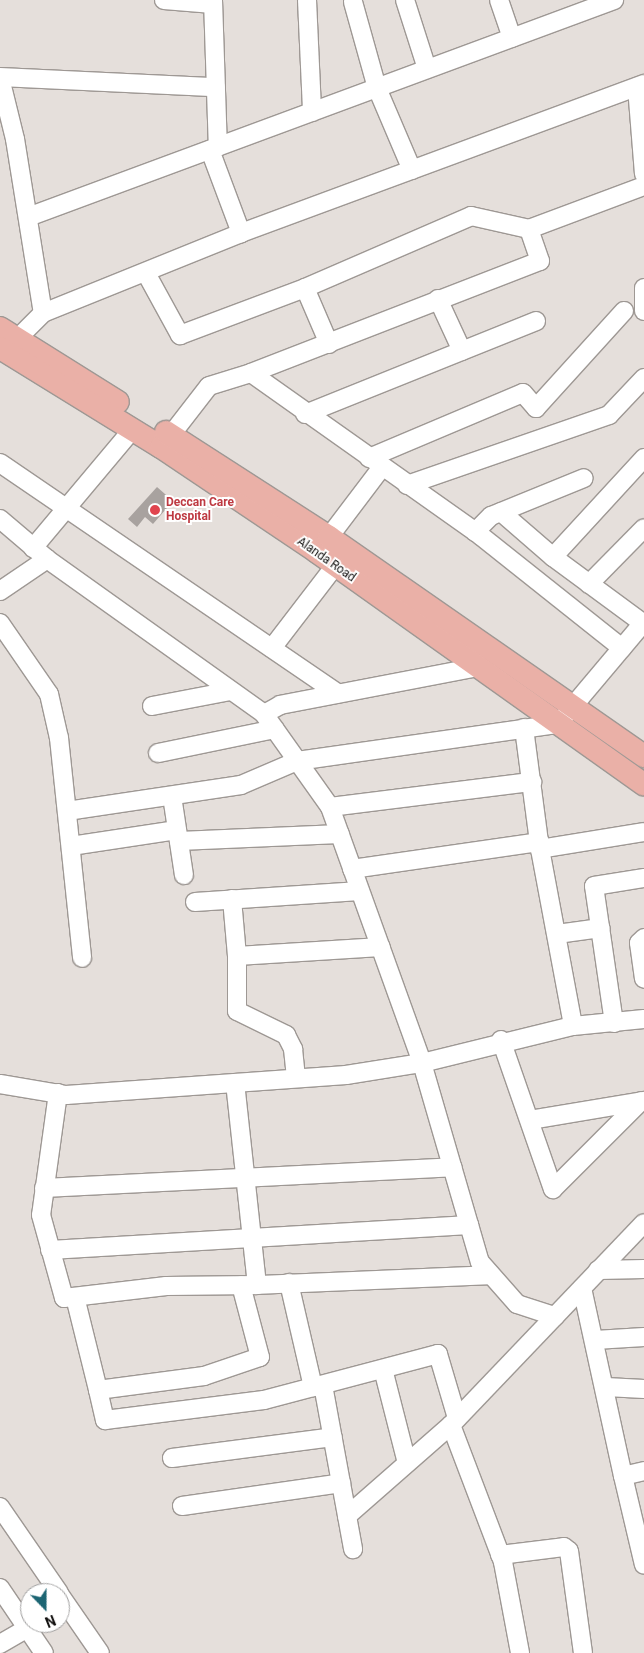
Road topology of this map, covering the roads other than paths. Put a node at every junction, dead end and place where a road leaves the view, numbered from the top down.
1 (164, 0) edge
2 (307, 0) edge
3 (405, 0) edge
4 (499, 0) edge
5 (614, 0) edge
6 (213, 2) edge
7 (353, 2) dead end
8 (512, 38) junction
9 (427, 69) junction
10 (0, 78) edge
11 (640, 85) edge
12 (216, 87) junction
13 (377, 88) junction
14 (312, 112) junction
15 (214, 148) junction
16 (412, 170) junction
17 (644, 174) edge
18 (644, 186) edge
19 (28, 217) junction
20 (529, 229) junction
21 (241, 233) junction
22 (146, 272) junction
23 (305, 288) junction
24 (644, 288) edge
25 (438, 299) junction
26 (644, 310) edge
27 (624, 311) dead end
28 (43, 313) junction
29 (536, 321) dead end
30 (4, 340) edge
31 (329, 344) junction
32 (462, 351) junction
33 (251, 373) junction
34 (644, 378) edge
35 (305, 414) junction
36 (133, 429) junction
37 (166, 441) junction
38 (644, 458) edge
39 (375, 462) junction
40 (0, 463) edge
41 (584, 478) dead end
42 (407, 485) junction
43 (68, 509) junction
44 (501, 512) junction
45 (0, 519) edge
46 (644, 528) edge
47 (475, 532) junction
48 (329, 537) junction
49 (33, 548) junction
50 (553, 557) junction
51 (47, 559) junction
52 (335, 566) junction
53 (589, 584) junction
54 (0, 591) edge
55 (0, 623) edge
56 (644, 623) edge
57 (272, 648) junction
58 (622, 648) junction
59 (477, 667) junction
60 (231, 691) junction
61 (338, 694) junction
62 (152, 706) dead end
63 (264, 714) junction
64 (565, 715) junction
65 (524, 728) junction
66 (275, 730) junction
67 (158, 753) dead end
68 (644, 756) edge
69 (297, 761) junction
70 (532, 782) junction
71 (644, 784) edge
72 (172, 796) junction
73 (330, 807) junction
74 (67, 811) junction
75 (644, 832) edge
76 (340, 834) junction
77 (178, 836) junction
78 (540, 845) junction
79 (71, 846) junction
80 (352, 869) junction
81 (184, 876) dead end
82 (644, 878) edge
83 (360, 891) junction
84 (232, 899) junction
85 (195, 902) dead end
86 (601, 928) junction
87 (557, 934) junction
88 (644, 938) edge
89 (380, 947) junction
90 (237, 956) junction
91 (82, 958) dead end
92 (644, 978) edge
93 (644, 1019) edge
94 (614, 1023) junction
95 (573, 1026) junction
96 (501, 1040) junction
97 (422, 1063) junction
98 (296, 1078) junction
99 (235, 1083) junction
100 (0, 1084) edge
101 (58, 1093) junction
102 (642, 1101) edge
103 (530, 1120) junction
104 (452, 1167) junction
105 (245, 1178) junction
106 (44, 1188) junction
107 (644, 1223) edge
108 (469, 1224) junction
109 (252, 1236) junction
110 (50, 1250) junction
111 (644, 1269) edge
112 (598, 1270) junction
113 (491, 1275) junction
114 (289, 1283) junction
115 (249, 1285) junction
116 (582, 1288) junction
117 (75, 1297) junction
118 (554, 1316) junction
119 (644, 1337) edge
120 (594, 1340) junction
121 (383, 1369) junction
122 (318, 1386) junction
123 (606, 1387) junction
124 (644, 1389) edge
125 (98, 1390) junction
126 (454, 1422) junction
127 (332, 1437) junction
128 (172, 1458) dead end
129 (407, 1463) junction
130 (644, 1471) edge
131 (624, 1476) junction
132 (341, 1483) junction
133 (182, 1506) dead end
134 (0, 1507) edge
135 (347, 1516) junction
136 (641, 1540) edge
137 (353, 1549) dead end
138 (500, 1555) junction
139 (644, 1565) edge
140 (52, 1583) edge
141 (0, 1588) edge
142 (70, 1609) edge
143 (7, 1610) edge
144 (20, 1621) edge
145 (20, 1633) edge
146 (31, 1633) edge
147 (0, 1644) edge
148 (44, 1653) edge
149 (100, 1653) edge
150 (520, 1653) edge
151 (583, 1653) edge

1 - 6 street
2 - 14 street
3 - 9 street
4 - 8 street
5 - 8 street
6 - 12 street
7 - 13 street
8 - 9 street
9 - 13 street
10 - 12 street
10 - 19 street
11 - 16 street
11 - 17 street
12 - 15 street
13 - 14 street
13 - 16 street
14 - 15 street
15 - 19 street
15 - 21 street
16 - 21 street
18 - 20 street
19 - 28 street
20 - 23 street
20 - 25 street
21 - 22 street
22 - 23 street
22 - 28 street
23 - 31 street
24 - 26 street
25 - 31 street
25 - 32 street
27 - 39 street
28 - 30 street
29 - 32 street
30 - 36 main road, Alanda Road
30 - 37 main road, Alanda Road
31 - 33 street
32 - 35 street
33 - 35 street
33 - 37 street
34 - 42 street
35 - 39 street
36 - 37 main road, Alanda Road
36 - 43 street
37 - 48 main road, Alanda Road
37 - 52 main road, Alanda Road
38 - 50 street
39 - 42 street
39 - 48 street
40 - 43 street
41 - 44 street
42 - 47 street
43 - 49 street
43 - 57 street
44 - 47 street
44 - 50 street
45 - 49 street
46 - 53 street
47 - 58 street
48 - 64 main road, Alanda Road
49 - 51 street
50 - 53 street
51 - 54 street
51 - 60 street
52 - 57 street
52 - 59 main road, Alanda Road
53 - 56 street
55 - 74 street
56 - 58 street
57 - 61 street
58 - 64 street
59 - 61 street
59 - 64 main road, Alanda Road
60 - 62 street
60 - 63 street
61 - 63 street
63 - 66 street
64 - 65 street
64 - 68 main road, Alanda Road
64 - 71 main road, Alanda Road
65 - 69 street
65 - 70 street
66 - 67 street
66 - 69 street
69 - 72 street
69 - 73 street
70 - 73 street
70 - 78 street
72 - 74 street
72 - 77 street
73 - 76 street
74 - 79 street
75 - 78 street
76 - 77 street
76 - 80 street
77 - 79 street
77 - 81 street
78 - 80 street
78 - 87 street
79 - 91 street
80 - 83 street
82 - 86 street
83 - 84 street
83 - 89 street
84 - 85 street
84 - 90 street
86 - 87 street
86 - 94 street
87 - 95 street
88 - 92 street
89 - 90 street
89 - 97 street
90 - 98 street
93 - 94 street
94 - 95 street
95 - 96 street
96 - 97 street
96 - 103 street
97 - 98 street
97 - 104 street
98 - 99 street
99 - 101 street
99 - 105 street
100 - 101 street
101 - 106 street
102 - 103 street
102 - 103 street
104 - 105 street
104 - 108 street
105 - 106 street
105 - 109 street
106 - 110 street
107 - 112 street
108 - 109 street
108 - 113 street
109 - 110 street
109 - 115 street
110 - 117 street
111 - 112 street
112 - 116 street
113 - 114 street
113 - 118 street
114 - 115 street
114 - 122 street
115 - 117 street
115 - 125 street
116 - 118 street
116 - 120 street
117 - 125 street
118 - 126 street
119 - 120 street
120 - 123 street
121 - 122 street
121 - 126 street
121 - 129 street
122 - 125 street
122 - 127 street
123 - 124 street
123 - 131 street
126 - 129 street
126 - 138 street
127 - 128 street
127 - 132 street
129 - 135 street
130 - 131 street
131 - 136 street
132 - 133 street
132 - 135 street
134 - 140 street
135 - 137 street
136 - 139 street
138 - 150 street
138 - 151 street
141 - 143 street
142 - 149 street
143 - 144 street
145 - 147 street
146 - 148 street

